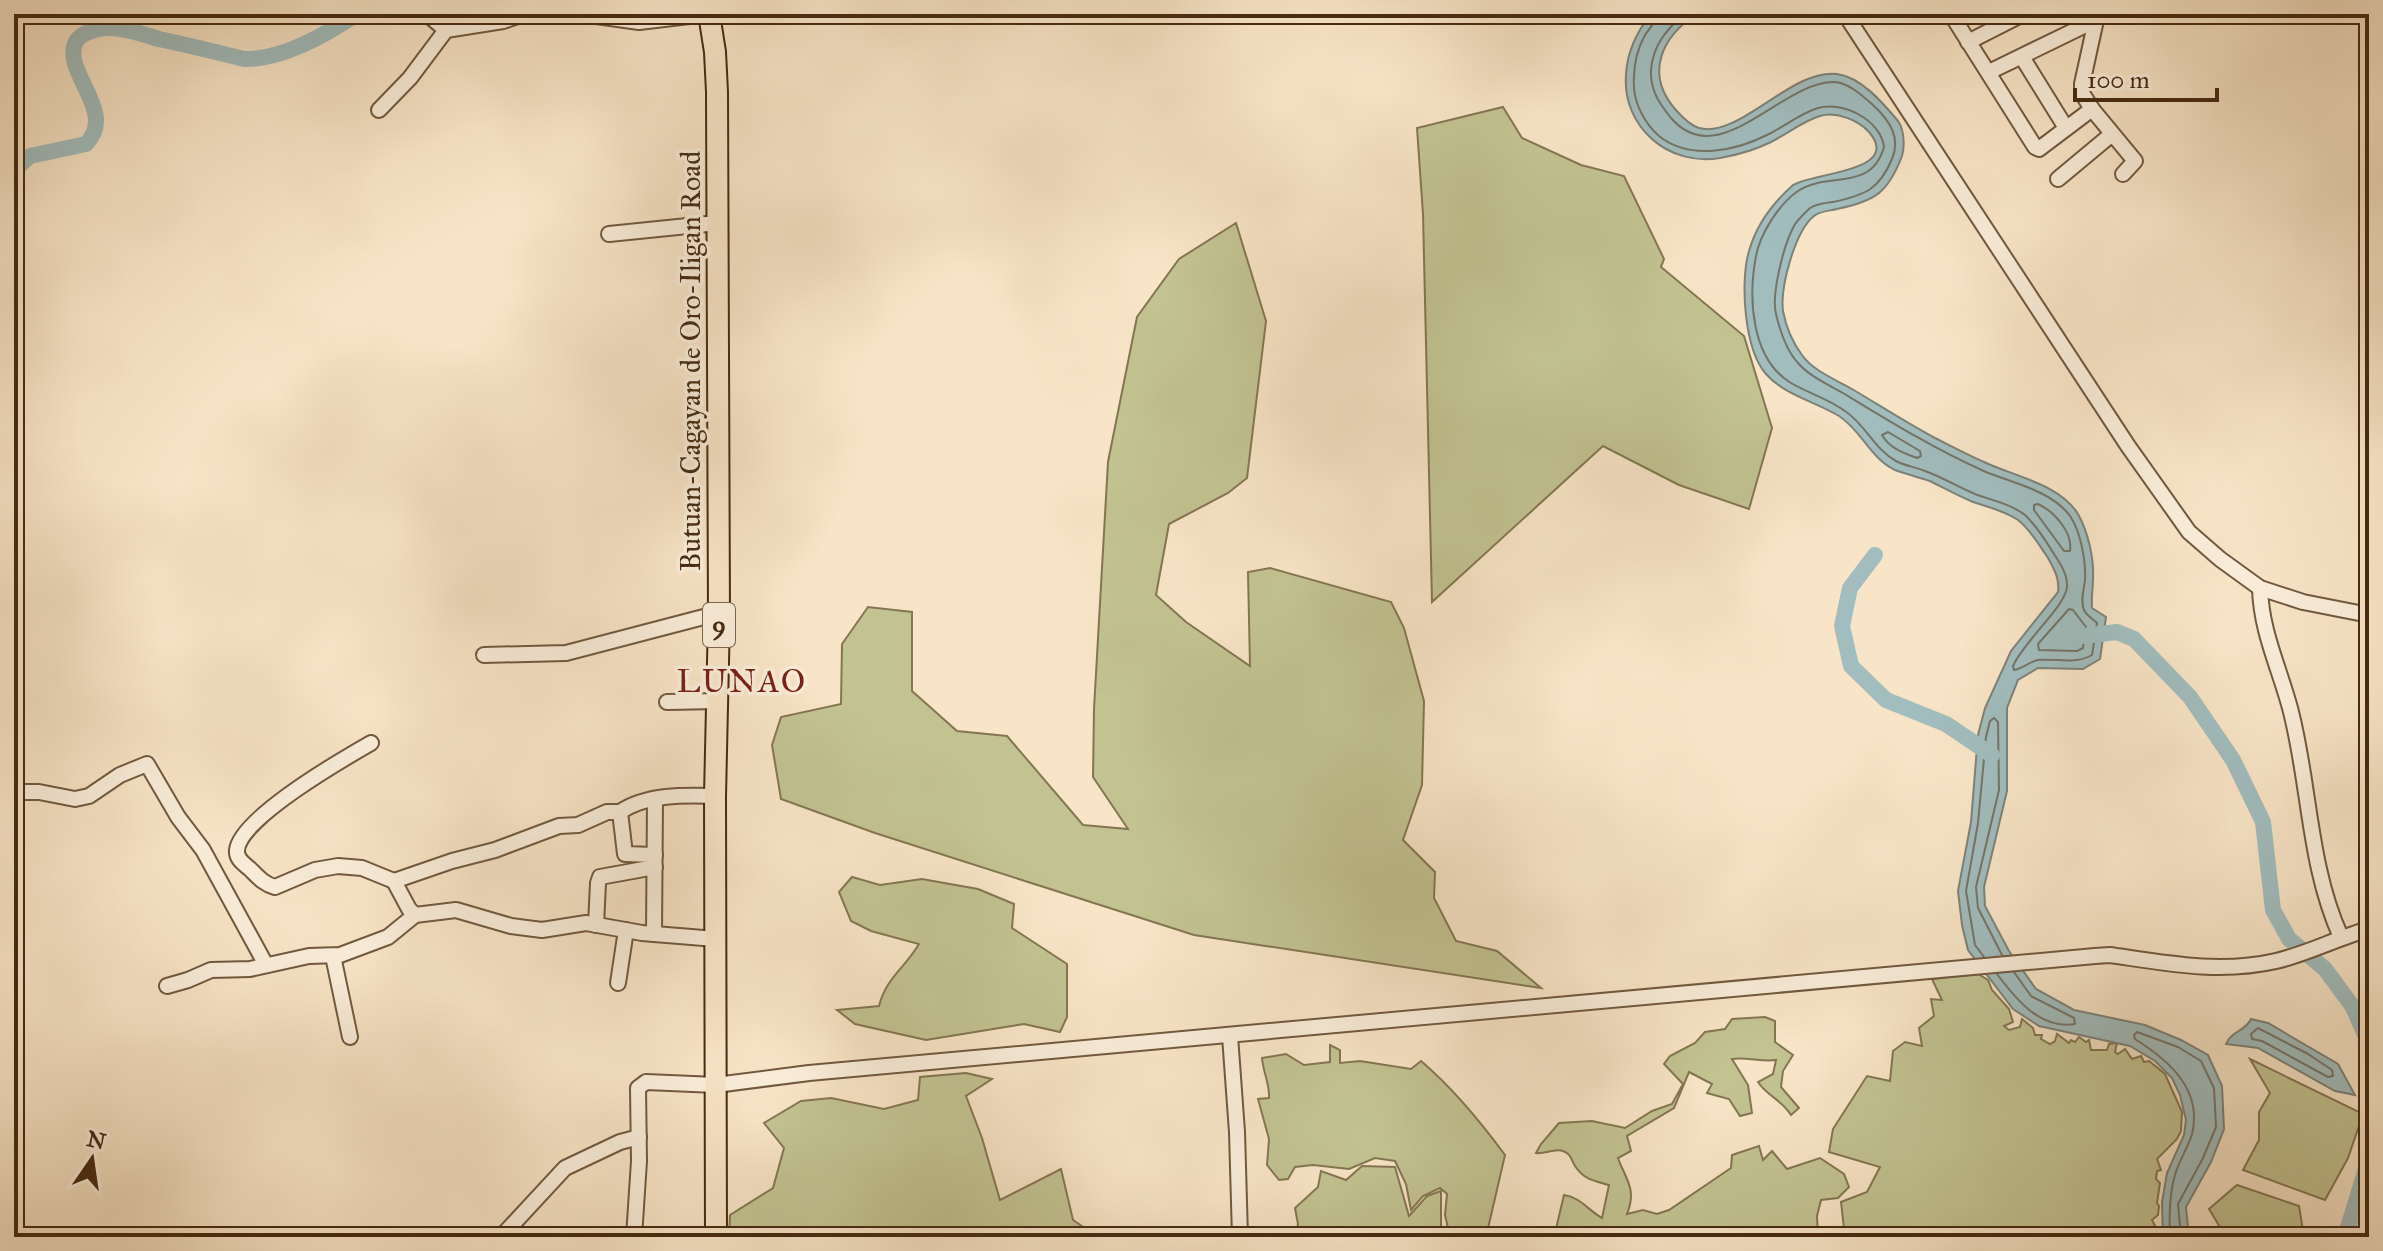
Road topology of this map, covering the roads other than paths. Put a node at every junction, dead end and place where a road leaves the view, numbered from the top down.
1 (427, 14) edge
2 (524, 14) edge
3 (582, 14) edge
4 (707, 14) edge
5 (1845, 14) edge
6 (1951, 14) edge
7 (2023, 14) edge
8 (2096, 17) edge
9 (446, 30) junction
10 (1968, 42) junction
11 (2022, 57) junction
12 (1989, 72) junction
13 (2092, 109) junction
14 (379, 110) dead end
15 (2066, 128) junction
16 (2112, 134) junction
17 (2123, 174) dead end
18 (2058, 179) dead end
19 (717, 223) junction
20 (609, 234) dead end
21 (2260, 588) junction
22 (719, 613) junction
23 (2369, 615) edge
24 (484, 655) dead end
25 (719, 701) junction
26 (667, 702) dead end
27 (371, 743) dead end
28 (14, 792) edge
29 (715, 796) junction
30 (655, 800) junction
31 (620, 812) junction
32 (655, 861) junction
33 (394, 881) junction
34 (415, 915) junction
35 (596, 925) junction
36 (2369, 929) edge
37 (626, 930) junction
38 (654, 934) junction
39 (716, 939) junction
40 (2336, 939) junction
41 (333, 956) junction
42 (266, 965) junction
43 (618, 983) dead end
44 (167, 986) dead end
45 (1230, 1036) junction
46 (350, 1037) dead end
47 (716, 1085) junction
48 (639, 1137) junction
49 (501, 1237) edge
50 (634, 1237) edge
51 (716, 1237) edge
52 (1240, 1237) edge

1 - 9 street
2 - 9 street
3 - 4 street
4 - 19 highway, Butuan-Cagayan de Oro-Iligan Road / 9
5 - 21 street
6 - 10 street
7 - 10 street
8 - 11 street
8 - 13 street
9 - 14 street
10 - 12 street
11 - 12 street
11 - 15 street
12 - 15 street
13 - 15 street
13 - 16 street
16 - 17 street
16 - 18 street
19 - 20 street
19 - 22 highway, Butuan-Cagayan de Oro-Iligan Road / 9
21 - 23 street
21 - 40 street
22 - 24 street
22 - 25 highway, Butuan-Cagayan de Oro-Iligan Road / 9
25 - 26 street
25 - 29 highway, Butuan-Cagayan de Oro-Iligan Road / 9
27 - 33 street
28 - 42 street
29 - 30 street
29 - 39 highway, Butuan-Cagayan de Oro-Iligan Road / 9
30 - 31 street
30 - 32 street
31 - 32 street
31 - 33 street
32 - 35 street
32 - 38 street
33 - 34 street
34 - 35 street
34 - 41 street
35 - 37 street
36 - 40 street
37 - 38 street
37 - 43 street
38 - 39 street
39 - 47 highway, Butuan-Cagayan de Oro-Iligan Road / 9
40 - 45 street
41 - 42 street
41 - 46 street
42 - 44 street
45 - 47 street
45 - 52 street
47 - 48 street
47 - 51 highway, Butuan-Cagayan de Oro-Iligan Road / 9
48 - 49 street
48 - 50 street

